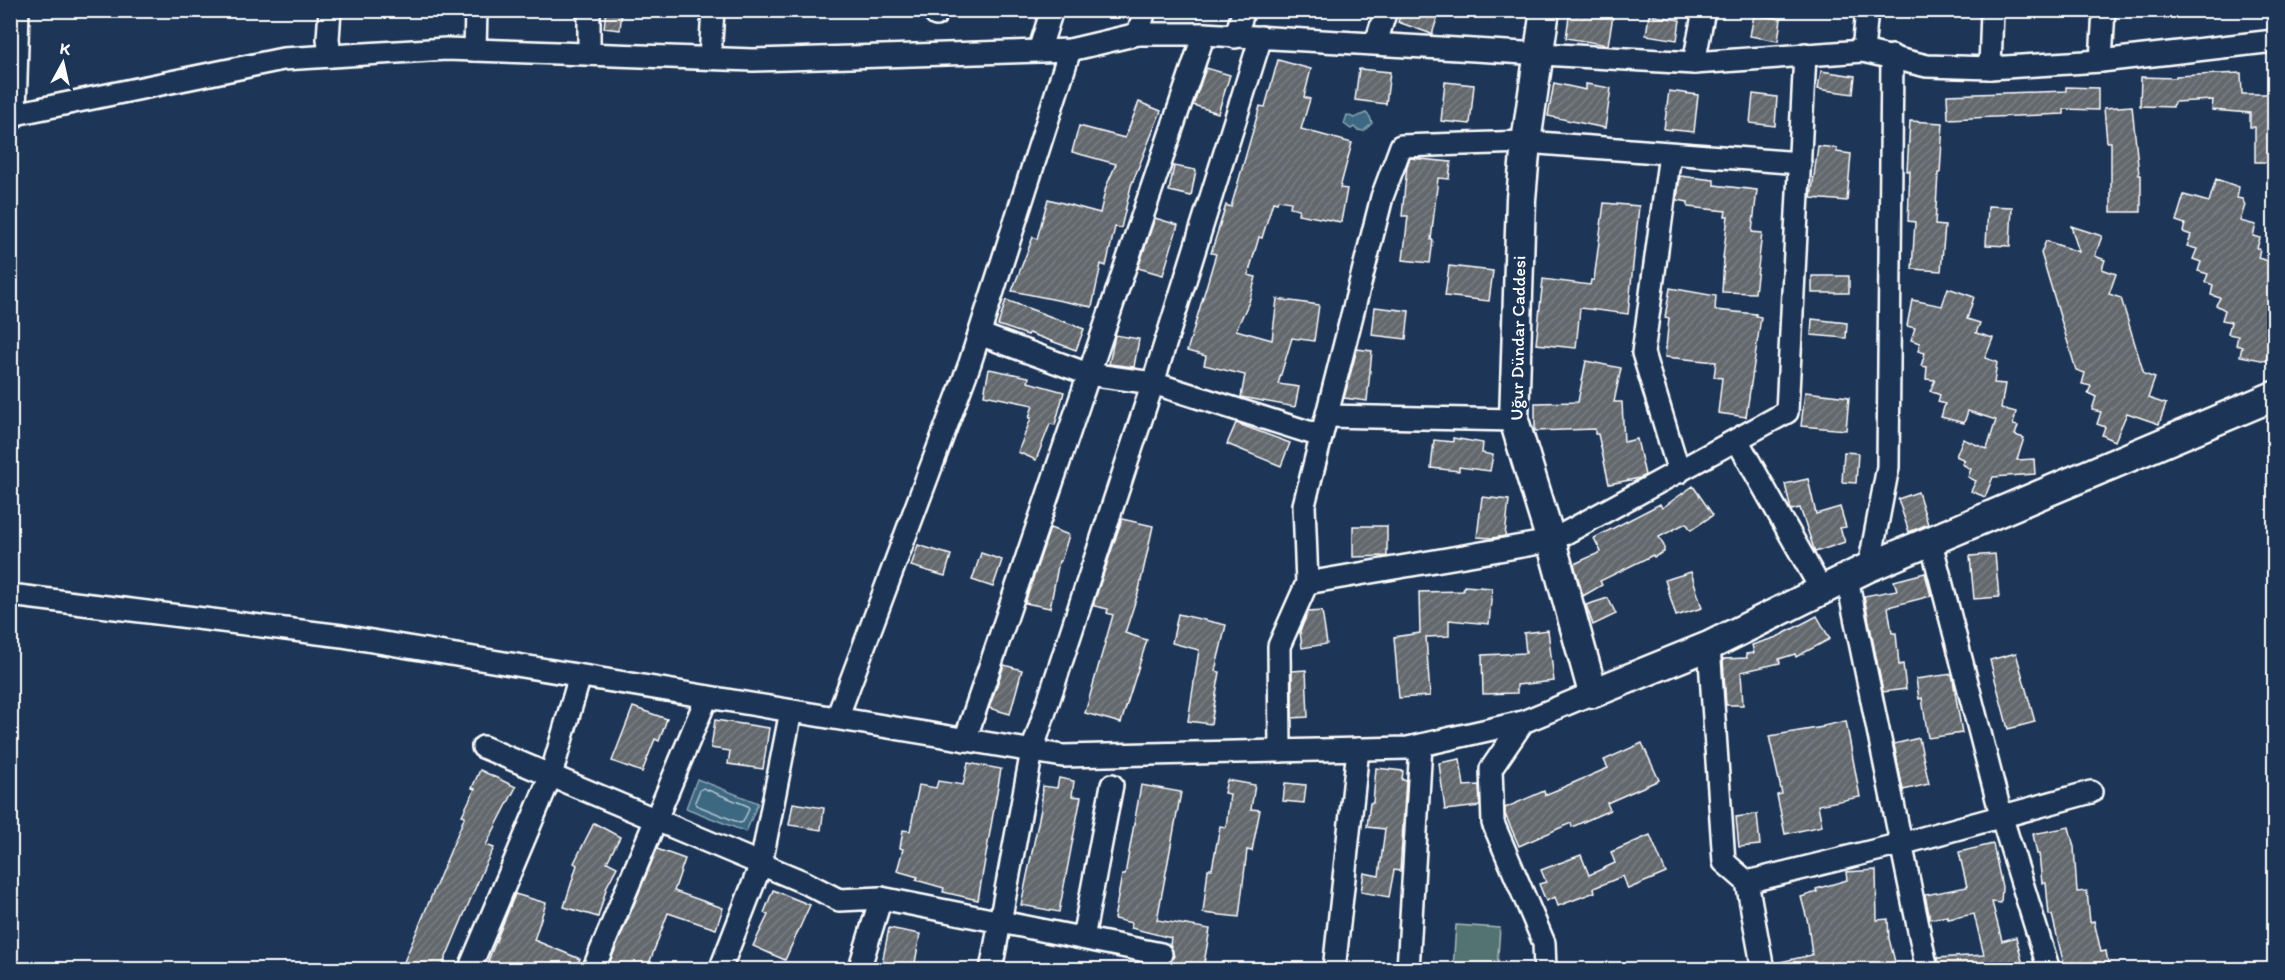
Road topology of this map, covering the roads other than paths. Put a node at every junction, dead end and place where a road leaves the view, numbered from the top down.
1 (18, 10) edge
2 (330, 10) edge
3 (476, 10) edge
4 (589, 10) edge
5 (713, 10) edge
6 (1052, 10) edge
7 (1145, 10) edge
8 (1244, 10) edge
9 (1386, 10) edge
10 (1545, 10) edge
11 (1704, 10) edge
12 (1867, 10) edge
13 (1992, 10) edge
14 (2104, 10) edge
15 (1138, 34) junction
16 (1204, 34) junction
17 (1235, 37) junction
18 (1261, 37) junction
19 (2274, 41) edge
20 (1376, 43) junction
21 (475, 50) junction
22 (1070, 50) junction
23 (1039, 51) junction
24 (1863, 51) junction
25 (589, 54) junction
26 (1805, 54) junction
27 (1538, 55) junction
28 (330, 56) junction
29 (1892, 56) junction
30 (710, 58) junction
31 (2101, 61) junction
32 (1694, 63) junction
33 (1990, 68) junction
34 (13, 118) edge
35 (1526, 142) junction
36 (1670, 154) junction
37 (1800, 163) junction
38 (980, 334) junction
39 (1088, 374) junction
40 (1153, 382) junction
41 (2274, 396) edge
42 (1514, 420) junction
43 (1324, 426) junction
44 (1737, 440) junction
45 (1679, 472) junction
46 (1551, 541) junction
47 (1930, 542) junction
48 (1858, 572) junction
49 (1307, 583) junction
50 (1821, 589) junction
51 (10, 595) edge
52 (1709, 646) junction
53 (580, 676) junction
54 (1593, 693) junction
55 (707, 697) junction
56 (791, 711) junction
57 (837, 718) junction
58 (1522, 722) junction
59 (965, 740) junction
60 (1421, 745) junction
61 (483, 747) dead end
62 (1358, 749) junction
63 (1032, 751) junction
64 (1280, 751) junction
65 (551, 775) junction
66 (1112, 785) dead end
67 (2091, 792) dead end
68 (2001, 815) junction
69 (656, 819) junction
70 (1901, 844) junction
71 (761, 864) junction
72 (1747, 882) junction
73 (881, 898) junction
74 (1000, 922) junction
75 (1083, 938) junction
76 (1544, 942) junction
77 (1161, 954) dead end
78 (469, 969) edge
79 (593, 969) edge
80 (720, 969) edge
81 (859, 969) edge
82 (991, 969) edge
83 (1334, 969) edge
84 (1408, 969) edge
85 (1539, 969) edge
86 (1545, 969) edge
87 (1762, 969) edge
88 (1927, 969) edge
89 (2049, 969) edge

1 - 34 street
2 - 28 street
3 - 21 street
4 - 25 street
5 - 30 street
6 - 23 street
7 - 15 street
8 - 17 street
9 - 20 street
10 - 27 street, Uğur Dündar Caddesi
11 - 32 street
12 - 24 street
13 - 33 street
14 - 31 street
15 - 16 street
15 - 22 street
16 - 17 street
16 - 39 street
17 - 18 street
18 - 20 street
18 - 40 street
19 - 31 street
20 - 27 street
21 - 25 street
21 - 28 street
22 - 23 street
22 - 38 street
23 - 30 street
24 - 26 street
24 - 29 street
25 - 30 street
26 - 32 street
26 - 37 street
27 - 32 street
27 - 35 street, Uğur Dündar Caddesi
28 - 34 street
29 - 33 street
29 - 48 street
31 - 33 street
35 - 36 street
35 - 42 street, Uğur Dündar Caddesi
35 - 43 street
36 - 37 street
36 - 45 street
37 - 44 street
38 - 39 street
38 - 57 street
39 - 40 street
39 - 59 street
40 - 43 street
40 - 63 street
41 - 47 street
42 - 43 street
42 - 46 street, Uğur Dündar Caddesi
43 - 49 street
44 - 45 street
44 - 50 street
45 - 46 street
46 - 49 street
46 - 54 street, Uğur Dündar Caddesi
47 - 48 street
47 - 68 street
48 - 50 street
48 - 70 street
49 - 64 street
50 - 52 street
51 - 53 street
52 - 54 street
52 - 72 street
53 - 55 street
53 - 65 street
54 - 58 street
55 - 56 street
55 - 69 street
56 - 57 street
56 - 71 street
57 - 59 street
58 - 60 street
58 - 76 street
59 - 63 street
60 - 62 street
60 - 84 street
61 - 65 street
62 - 64 street
62 - 83 street
63 - 64 street
63 - 74 street
65 - 69 street
65 - 78 street
66 - 75 street
67 - 68 street
68 - 70 street
68 - 89 street
69 - 71 street
69 - 79 street
70 - 72 street
70 - 88 street
71 - 73 street
71 - 80 street
72 - 87 street
73 - 74 street
73 - 81 street
74 - 75 street
74 - 82 street
75 - 77 street
76 - 85 street
76 - 86 street

